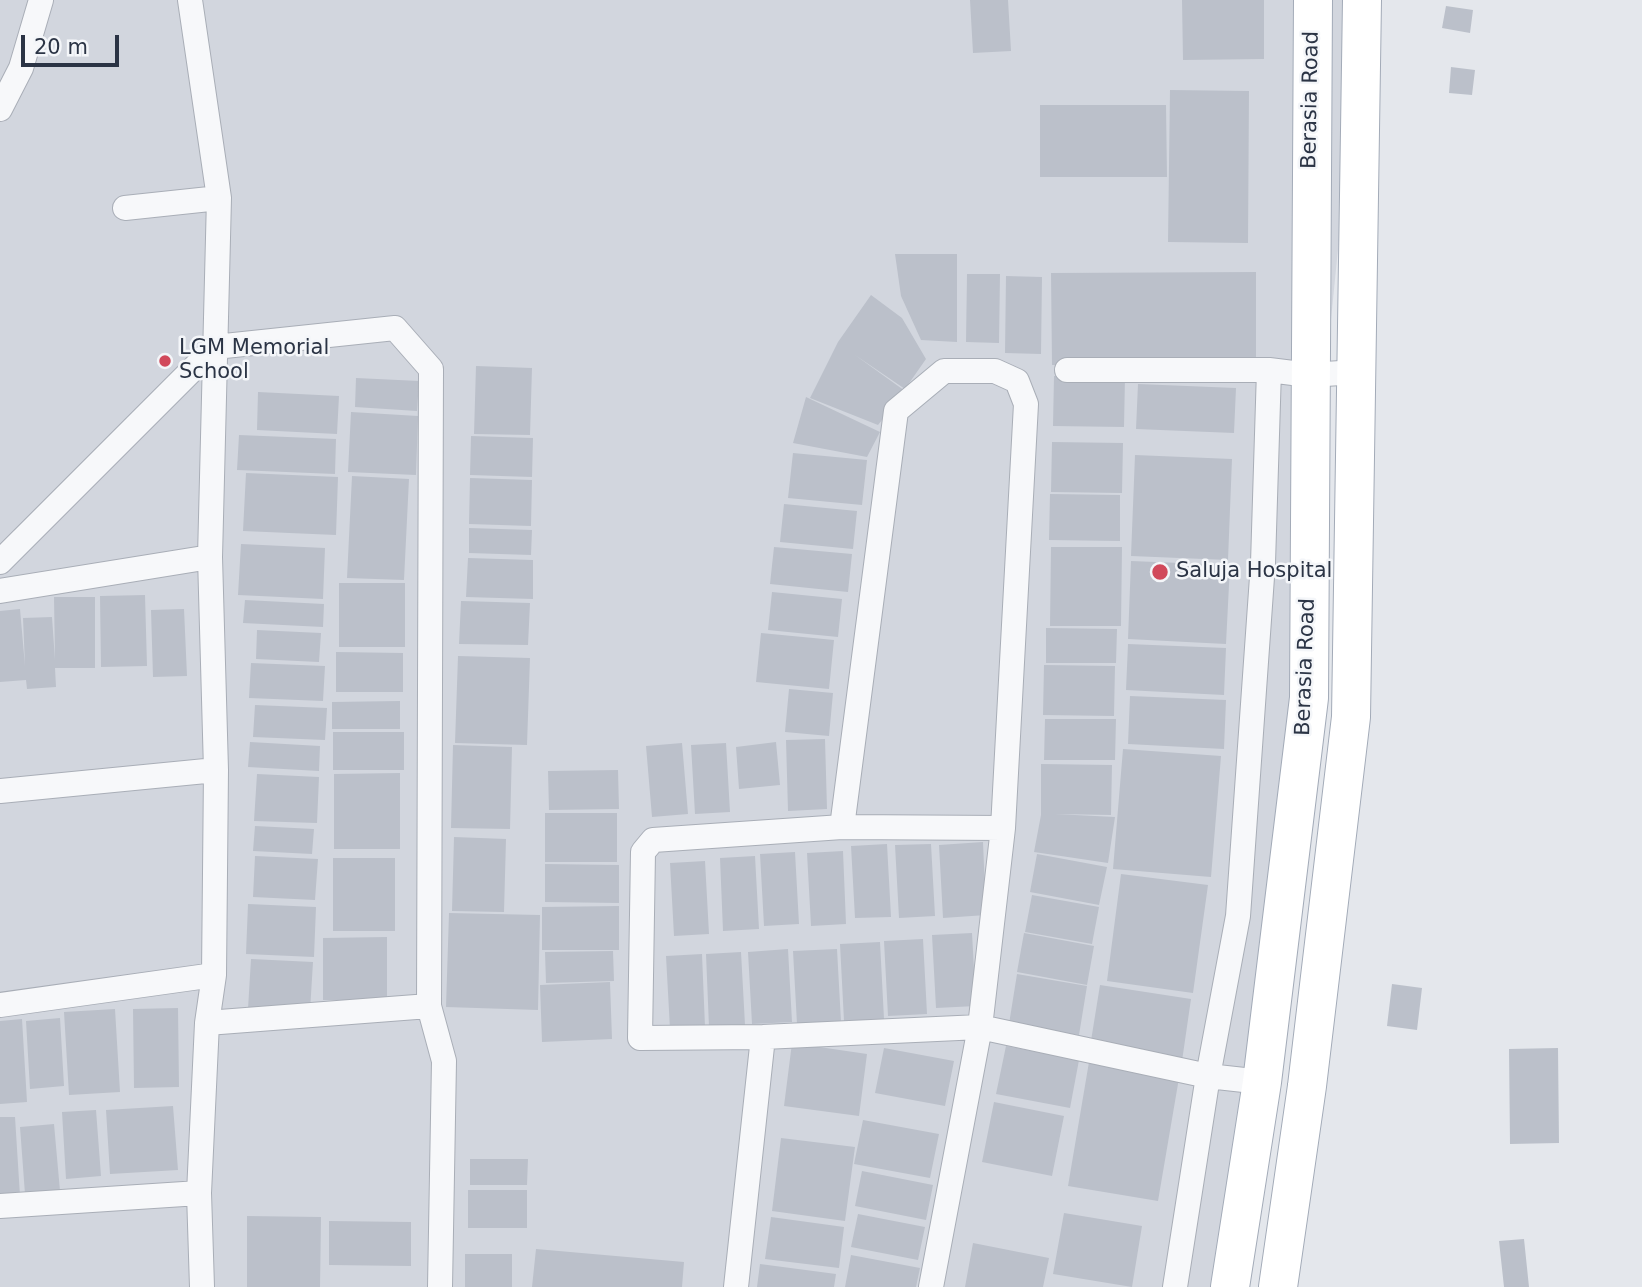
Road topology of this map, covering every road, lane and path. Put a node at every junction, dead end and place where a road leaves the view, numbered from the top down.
1 (41, 0) edge
2 (190, 0) edge
3 (1312, 0) edge
4 (1362, 0) edge
5 (10, 68) edge
6 (0, 109) edge
7 (219, 198) junction
8 (125, 208) dead end
9 (215, 347) junction
10 (1067, 370) dead end
11 (1269, 370) junction
12 (1357, 372) junction
13 (1308, 375) junction
14 (210, 557) junction
15 (0, 562) edge
16 (0, 591) edge
17 (216, 770) junction
18 (0, 791) edge
19 (842, 827) junction
20 (1003, 828) junction
21 (214, 975) junction
22 (0, 1005) edge
23 (429, 1006) junction
24 (207, 1023) junction
25 (980, 1027) junction
26 (763, 1037) junction
27 (1208, 1076) junction
28 (1262, 1082) junction
29 (199, 1193) junction
30 (0, 1206) edge
31 (202, 1287) edge
32 (440, 1287) edge
33 (736, 1287) edge
34 (931, 1287) edge
35 (1175, 1287) edge
36 (1230, 1287) edge
37 (1279, 1287) edge

1 - 5 street
2 - 7 street
3 - 13 main road, Berasia Road
4 - 12 main road
5 - 6 street
7 - 8 street
7 - 9 street
9 - 14 street
9 - 15 street
9 - 23 street
10 - 11 street
11 - 13 street
11 - 27 street
12 - 13 street
12 - 37 main road
13 - 28 main road, Berasia Road
14 - 16 street
14 - 17 street
17 - 18 street
17 - 21 street
19 - 20 street
19 - 20 street
19 - 26 street
20 - 25 street
21 - 22 street
21 - 24 street
23 - 24 street
23 - 32 street
24 - 29 street
25 - 26 street
25 - 27 street
25 - 34 street
26 - 33 street
27 - 28 street
27 - 35 street
28 - 36 main road, Berasia Road
29 - 30 street
29 - 31 street

